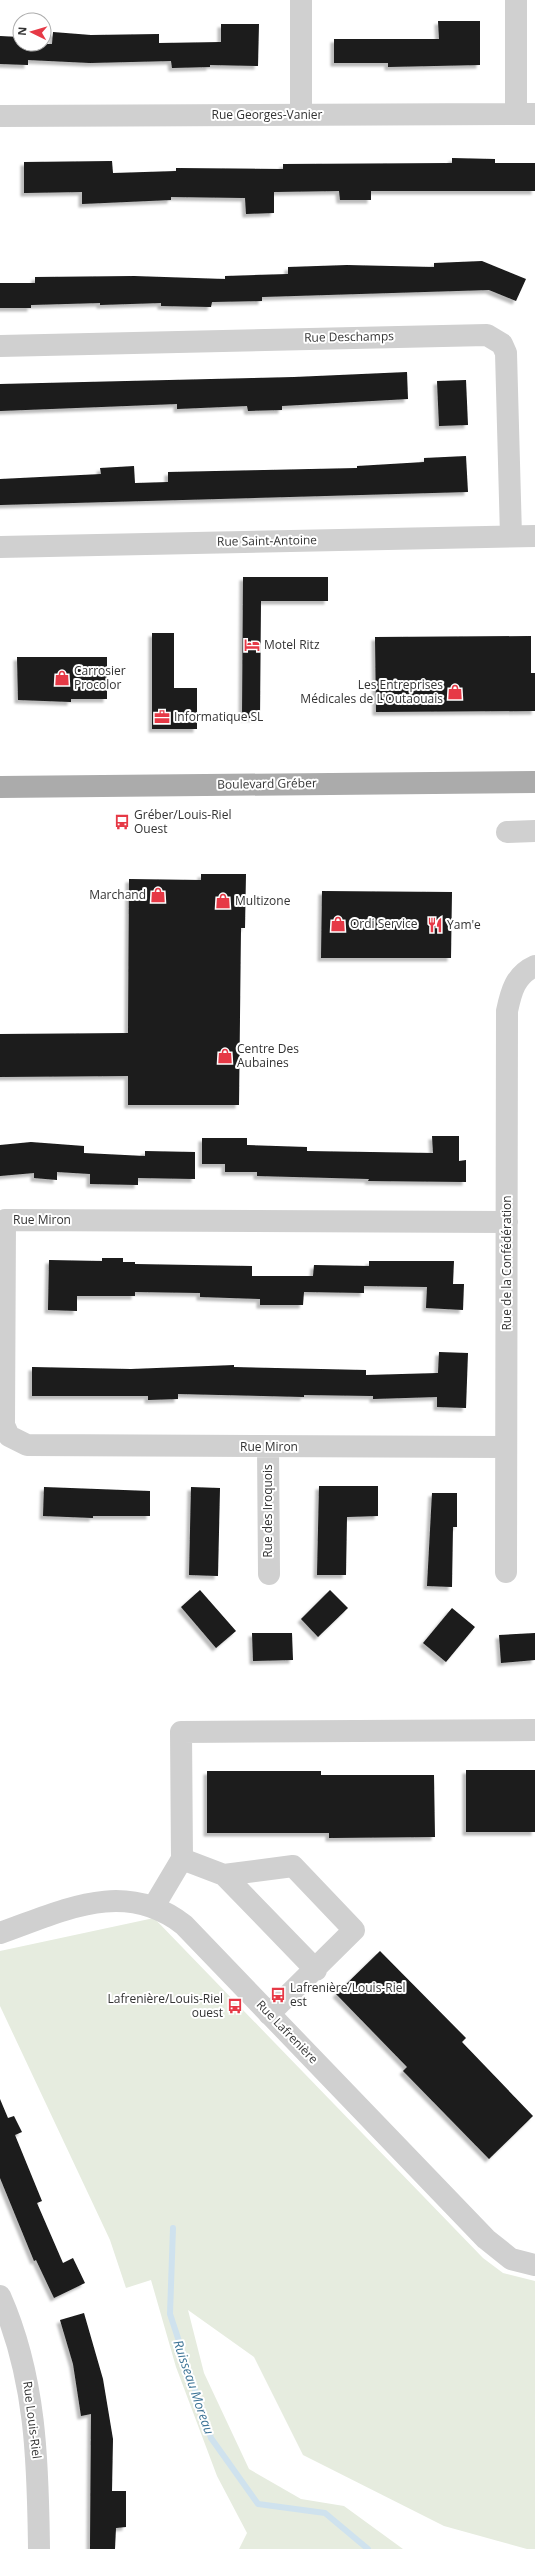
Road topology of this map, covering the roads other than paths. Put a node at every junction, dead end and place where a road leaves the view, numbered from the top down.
1 (301, 0) edge
2 (516, 0) edge
3 (301, 114) junction
4 (525, 114) edge
5 (0, 116) edge
6 (0, 346) edge
7 (511, 536) junction
8 (535, 536) edge
9 (0, 547) edge
10 (535, 782) edge
11 (0, 787) edge
12 (507, 832) dead end
13 (535, 832) edge
14 (535, 966) edge
15 (507, 1222) junction
16 (268, 1447) junction
17 (506, 1447) junction
18 (506, 1572) dead end
19 (269, 1574) dead end
20 (535, 1730) edge
21 (182, 1859) junction
22 (224, 1875) junction
23 (154, 1906) junction
24 (0, 1933) edge
25 (316, 1970) junction
26 (269, 2014) junction
27 (535, 2265) edge
28 (0, 2296) edge
29 (38, 2549) edge

1 - 3 street
2 - 4 street
3 - 4 street, Rue Georges-Vanier
3 - 5 street, Rue Georges-Vanier
6 - 7 street, Rue Deschamps
7 - 8 street, Rue Saint-Antoine
7 - 9 street, Rue Saint-Antoine
10 - 11 main road, Boulevard Gréber
12 - 13 street
14 - 15 street, Rue de la Confédération
15 - 16 street, Rue Miron
15 - 17 street, Rue de la Confédération
16 - 17 street, Rue Miron
16 - 19 street, Rue des Iroquois
17 - 18 street, Rue de la Confédération
20 - 21 street
21 - 22 street
21 - 23 street
22 - 25 street
22 - 25 street
23 - 24 street, Rue Lafrenière
23 - 26 street, Rue Lafrenière
25 - 26 street
26 - 27 street, Rue Lafrenière
28 - 29 street, Rue Louis-Riel

